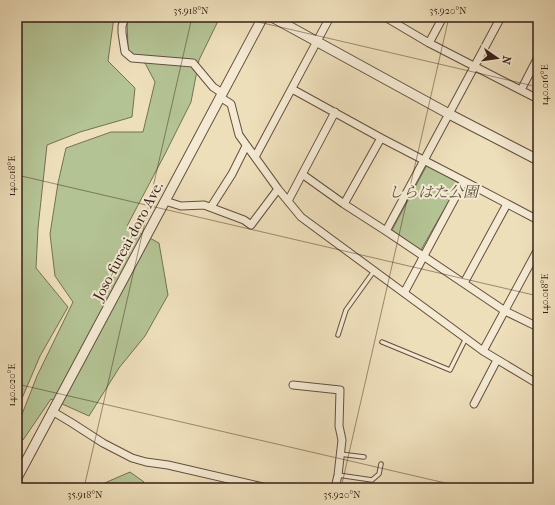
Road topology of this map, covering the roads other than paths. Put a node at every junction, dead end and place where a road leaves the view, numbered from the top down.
1 (125, 17) edge
2 (263, 17) edge
3 (272, 17) edge
4 (330, 17) edge
5 (385, 17) edge
6 (443, 17) edge
7 (501, 17) edge
8 (317, 42) junction
9 (429, 43) junction
10 (538, 57) edge
11 (475, 66) junction
12 (292, 89) junction
13 (521, 90) junction
14 (221, 95) junction
15 (538, 99) edge
16 (335, 112) junction
17 (449, 114) junction
18 (380, 138) junction
19 (246, 146) junction
20 (255, 157) junction
21 (424, 160) junction
22 (538, 160) edge
23 (302, 174) junction
24 (464, 181) junction
25 (278, 189) junction
26 (165, 201) junction
27 (288, 201) junction
28 (344, 204) junction
29 (507, 204) junction
30 (211, 207) junction
31 (538, 220) edge
32 (386, 231) junction
33 (538, 249) edge
34 (424, 256) junction
35 (374, 271) junction
36 (464, 283) junction
37 (404, 293) junction
38 (505, 311) junction
39 (538, 328) edge
40 (338, 335) dead end
41 (466, 338) junction
42 (382, 342) dead end
43 (483, 351) junction
44 (497, 360) junction
45 (538, 384) edge
46 (293, 385) dead end
47 (474, 404) dead end
48 (52, 411) junction
49 (340, 454) junction
50 (364, 457) dead end
51 (381, 464) dead end
52 (338, 475) junction
53 (17, 478) edge
54 (266, 488) edge
55 (335, 488) edge

1 - 14 street
2 - 14 street, Joso-fureai-doro Ave.
3 - 8 street
4 - 8 street
5 - 9 street
6 - 9 street
7 - 11 street
8 - 12 street
8 - 17 street
9 - 11 street
10 - 13 street
11 - 13 street
11 - 17 street
12 - 16 street
12 - 20 street
13 - 15 street
14 - 19 street
14 - 26 street, Joso-fureai-doro Ave.
16 - 18 street
16 - 23 street
17 - 21 street
17 - 22 street
18 - 21 street
18 - 28 street
19 - 20 street
19 - 30 street
20 - 25 street
21 - 24 street
21 - 32 street
23 - 27 street
23 - 28 street
24 - 29 street
24 - 34 street
25 - 27 street
25 - 30 street
26 - 30 street
26 - 48 street, Joso-fureai-doro Ave.
27 - 35 street
28 - 32 street
29 - 31 street
29 - 36 street
32 - 34 street
33 - 38 street
34 - 36 street
34 - 37 street
35 - 37 street
35 - 40 lane
36 - 38 street
37 - 41 street
38 - 39 street
38 - 43 street
41 - 42 lane
41 - 43 street
43 - 44 street
44 - 45 street
44 - 47 street
46 - 49 street
48 - 53 street, Joso-fureai-doro Ave.
48 - 54 street
49 - 50 lane
49 - 52 street
51 - 52 lane
52 - 55 street

